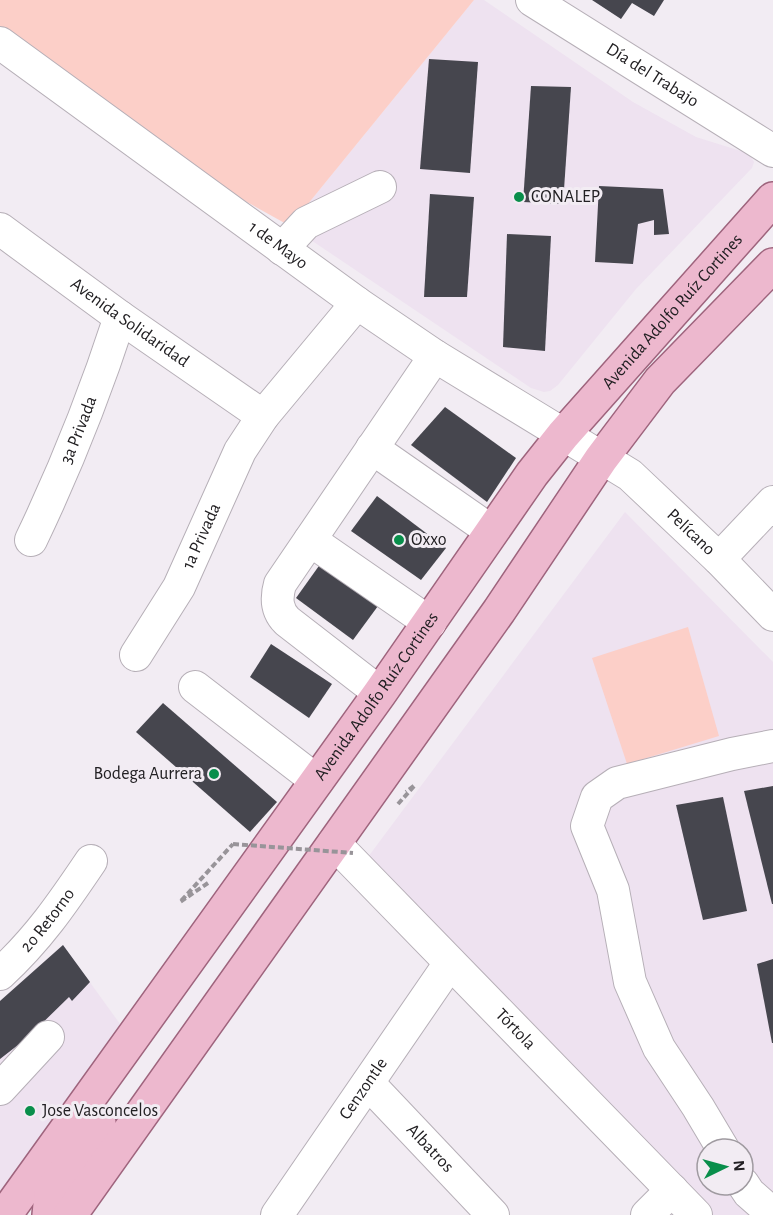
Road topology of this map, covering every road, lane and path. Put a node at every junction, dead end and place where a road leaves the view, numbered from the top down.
1 (532, 0) edge
2 (0, 44) edge
3 (773, 151) edge
4 (380, 187) dead end
5 (773, 199) edge
6 (0, 229) edge
7 (773, 243) edge
8 (282, 249) junction
9 (773, 266) edge
10 (357, 303) junction
11 (120, 317) junction
12 (707, 333) junction
13 (435, 356) junction
14 (263, 416) junction
15 (563, 435) junction
16 (372, 448) junction
17 (601, 459) junction
18 (773, 502) edge
19 (491, 531) junction
20 (31, 540) dead end
21 (310, 540) junction
22 (719, 559) junction
23 (773, 615) edge
24 (430, 622) junction
25 (136, 654) dead end
26 (195, 687) dead end
27 (380, 693) junction
28 (773, 746) edge
29 (317, 781) junction
30 (233, 844) dead end
31 (343, 848) junction
32 (91, 861) dead end
33 (450, 963) junction
34 (0, 974) edge
35 (48, 1037) dead end
36 (120, 1057) junction
37 (368, 1083) junction
38 (0, 1089) edge
39 (716, 1137) edge
40 (672, 1190) junction
41 (754, 1197) edge
42 (283, 1212) edge
43 (773, 1214) edge
44 (5, 1215) edge
45 (49, 1215) edge
46 (70, 1215) edge
47 (492, 1215) edge
48 (646, 1215) edge
49 (696, 1215) edge

1 - 3 street, Día del Trabajo
2 - 8 street, 1 de Mayo
4 - 8 street
5 - 15 main road, Avenida Adolfo Ruíz Cortines
6 - 11 street, Avenida Solidaridad
7 - 12 main road
8 - 10 street, 1 de Mayo
9 - 12 main road, Avenida Adolfo Ruíz Cortines
10 - 13 street, 1 de Mayo
10 - 14 street, 1a Privada
11 - 14 street, Avenida Solidaridad
11 - 20 street, 3a Privada
12 - 17 main road, Avenida Adolfo Ruíz Cortines
13 - 15 street, 1 de Mayo
13 - 16 street
14 - 25 street, 1a Privada
15 - 17 street, Pelícano
15 - 19 main road, Avenida Adolfo Ruíz Cortines
16 - 19 street
16 - 21 street
17 - 22 street, Pelícano
17 - 31 main road, Avenida Adolfo Ruíz Cortines
18 - 22 street
19 - 24 main road, Avenida Adolfo Ruíz Cortines
21 - 24 street
21 - 27 street
22 - 23 street, Pelícano
24 - 27 main road, Avenida Adolfo Ruíz Cortines
26 - 29 street
27 - 29 main road, Avenida Adolfo Ruíz Cortines
28 - 39 street
29 - 36 main road, Avenida Adolfo Ruíz Cortines
30 - 31 path, bridge
31 - 33 street, Tórtola
31 - 46 main road, Avenida Adolfo Ruíz Cortines
32 - 34 street, 2o Retorno
33 - 37 street, Cenzontle
33 - 40 street, Tórtola
35 - 38 street
36 - 44 main road, Avenida Adolfo Ruíz Cortines
36 - 45 main road
37 - 42 street, Cenzontle
37 - 47 street, Albatros
40 - 48 street
40 - 49 street, Tórtola
41 - 43 street

